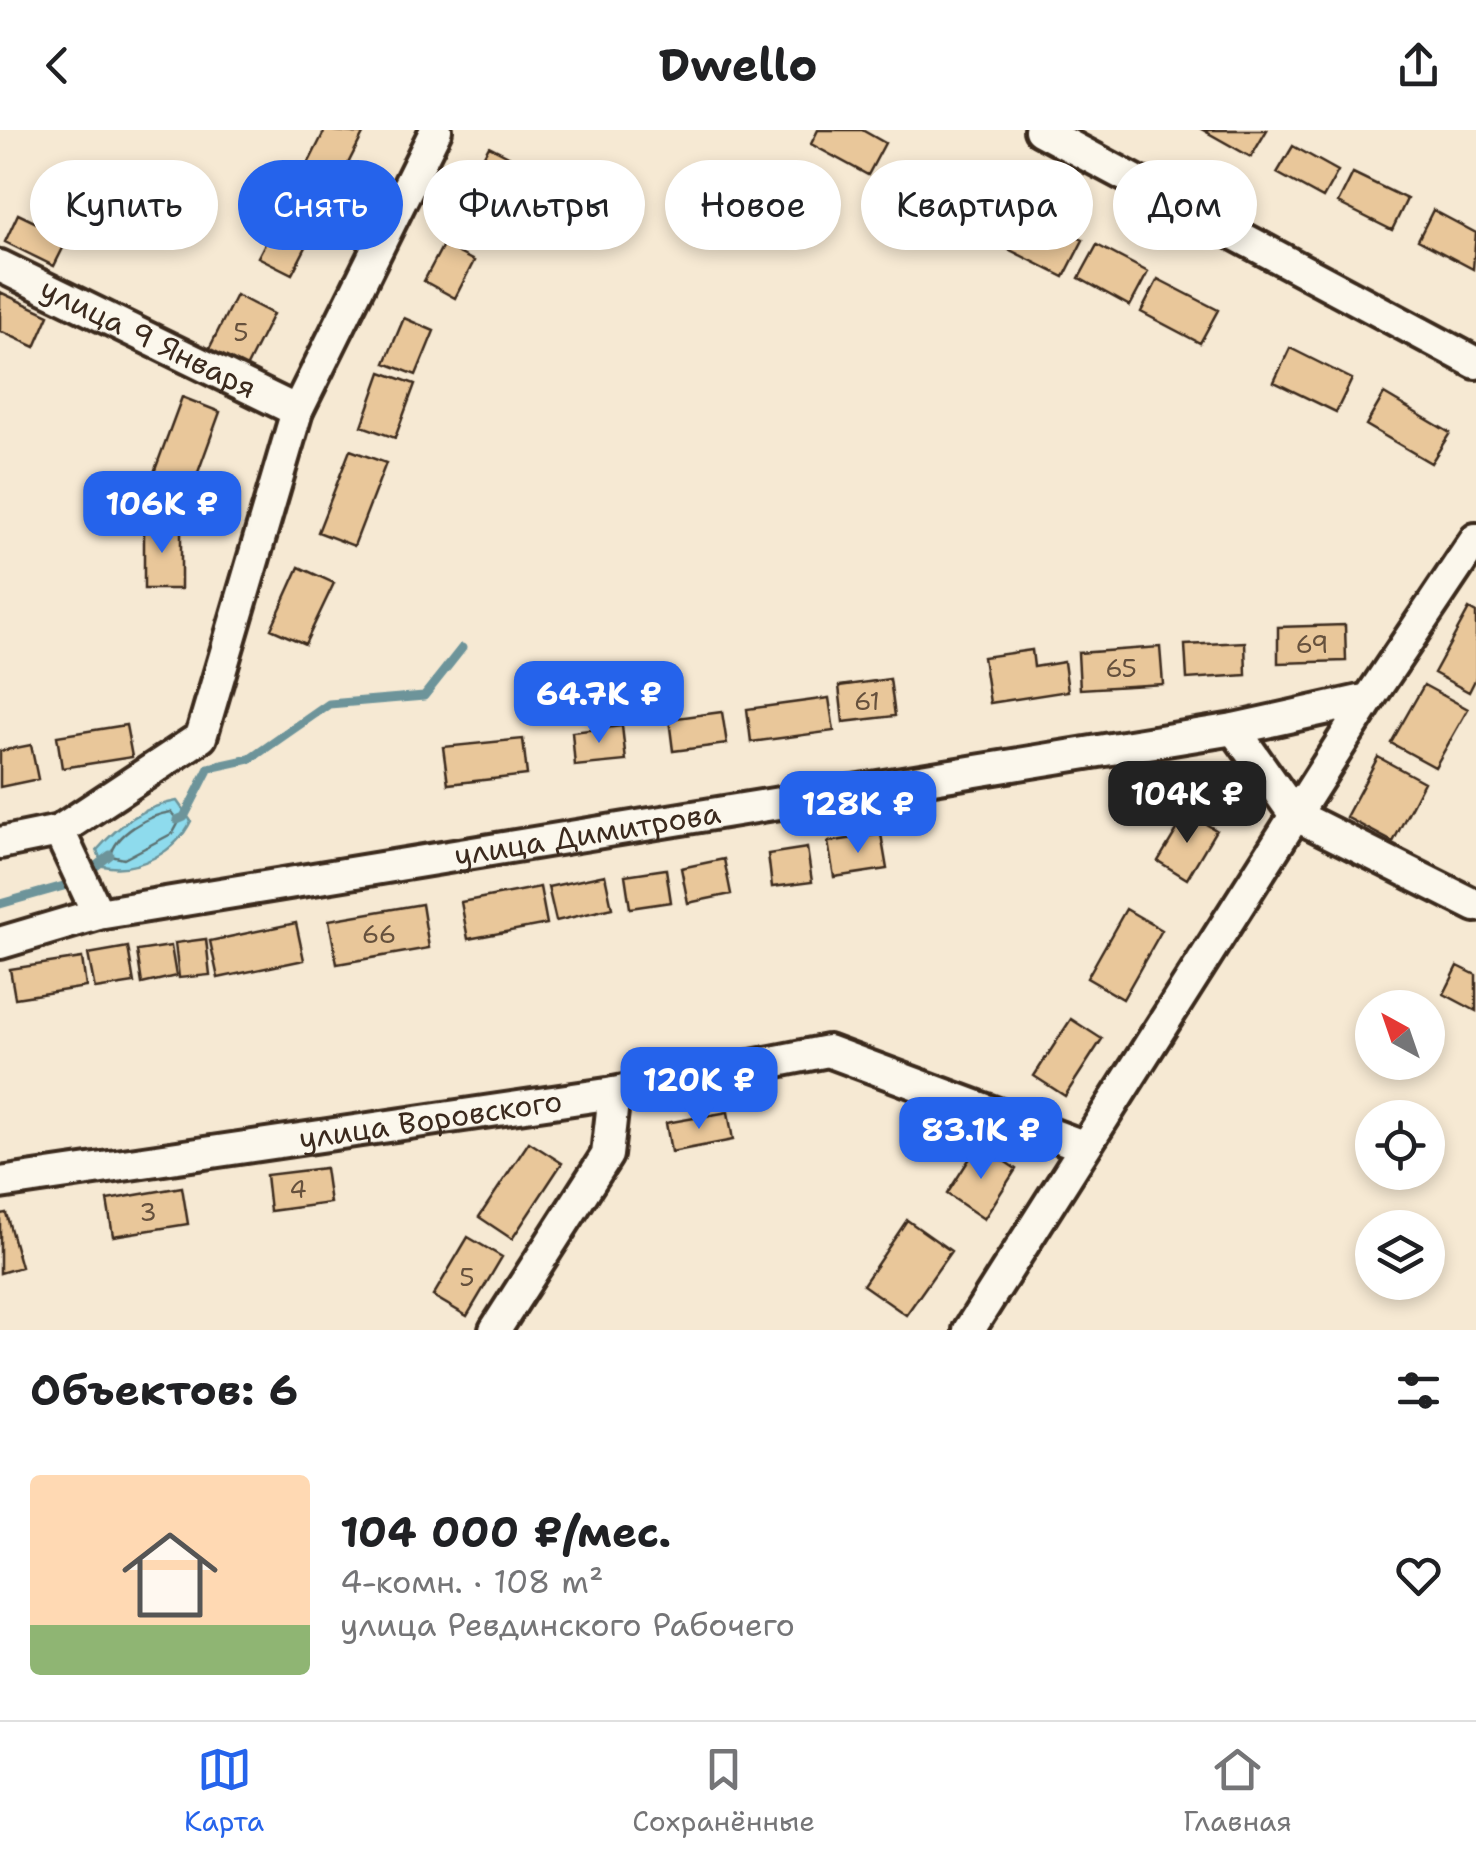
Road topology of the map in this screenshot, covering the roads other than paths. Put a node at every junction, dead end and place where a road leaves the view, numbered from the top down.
1 (436, 130) edge
2 (1040, 130) edge
3 (0, 266) edge
4 (1476, 363) edge
5 (297, 410) junction
6 (1476, 539) edge
7 (1369, 699) junction
8 (1234, 730) junction
9 (1295, 815) junction
10 (59, 831) junction
11 (0, 843) edge
12 (1476, 906) edge
13 (98, 914) junction
14 (0, 944) edge
15 (614, 1093) junction
16 (1083, 1146) junction
17 (0, 1183) edge
18 (495, 1330) edge
19 (969, 1330) edge

1 - 5 street
2 - 4 street
3 - 5 street, улица 9 Января
5 - 10 street
6 - 7 street
7 - 8 street, улица Димитрова
7 - 9 street
8 - 9 street
8 - 13 street, улица Димитрова
9 - 12 street
9 - 16 street
10 - 11 street
10 - 13 street
13 - 14 street, улица Димитрова
15 - 16 street, улица Воровского
15 - 17 street, улица Воровского
15 - 18 street
16 - 19 street

